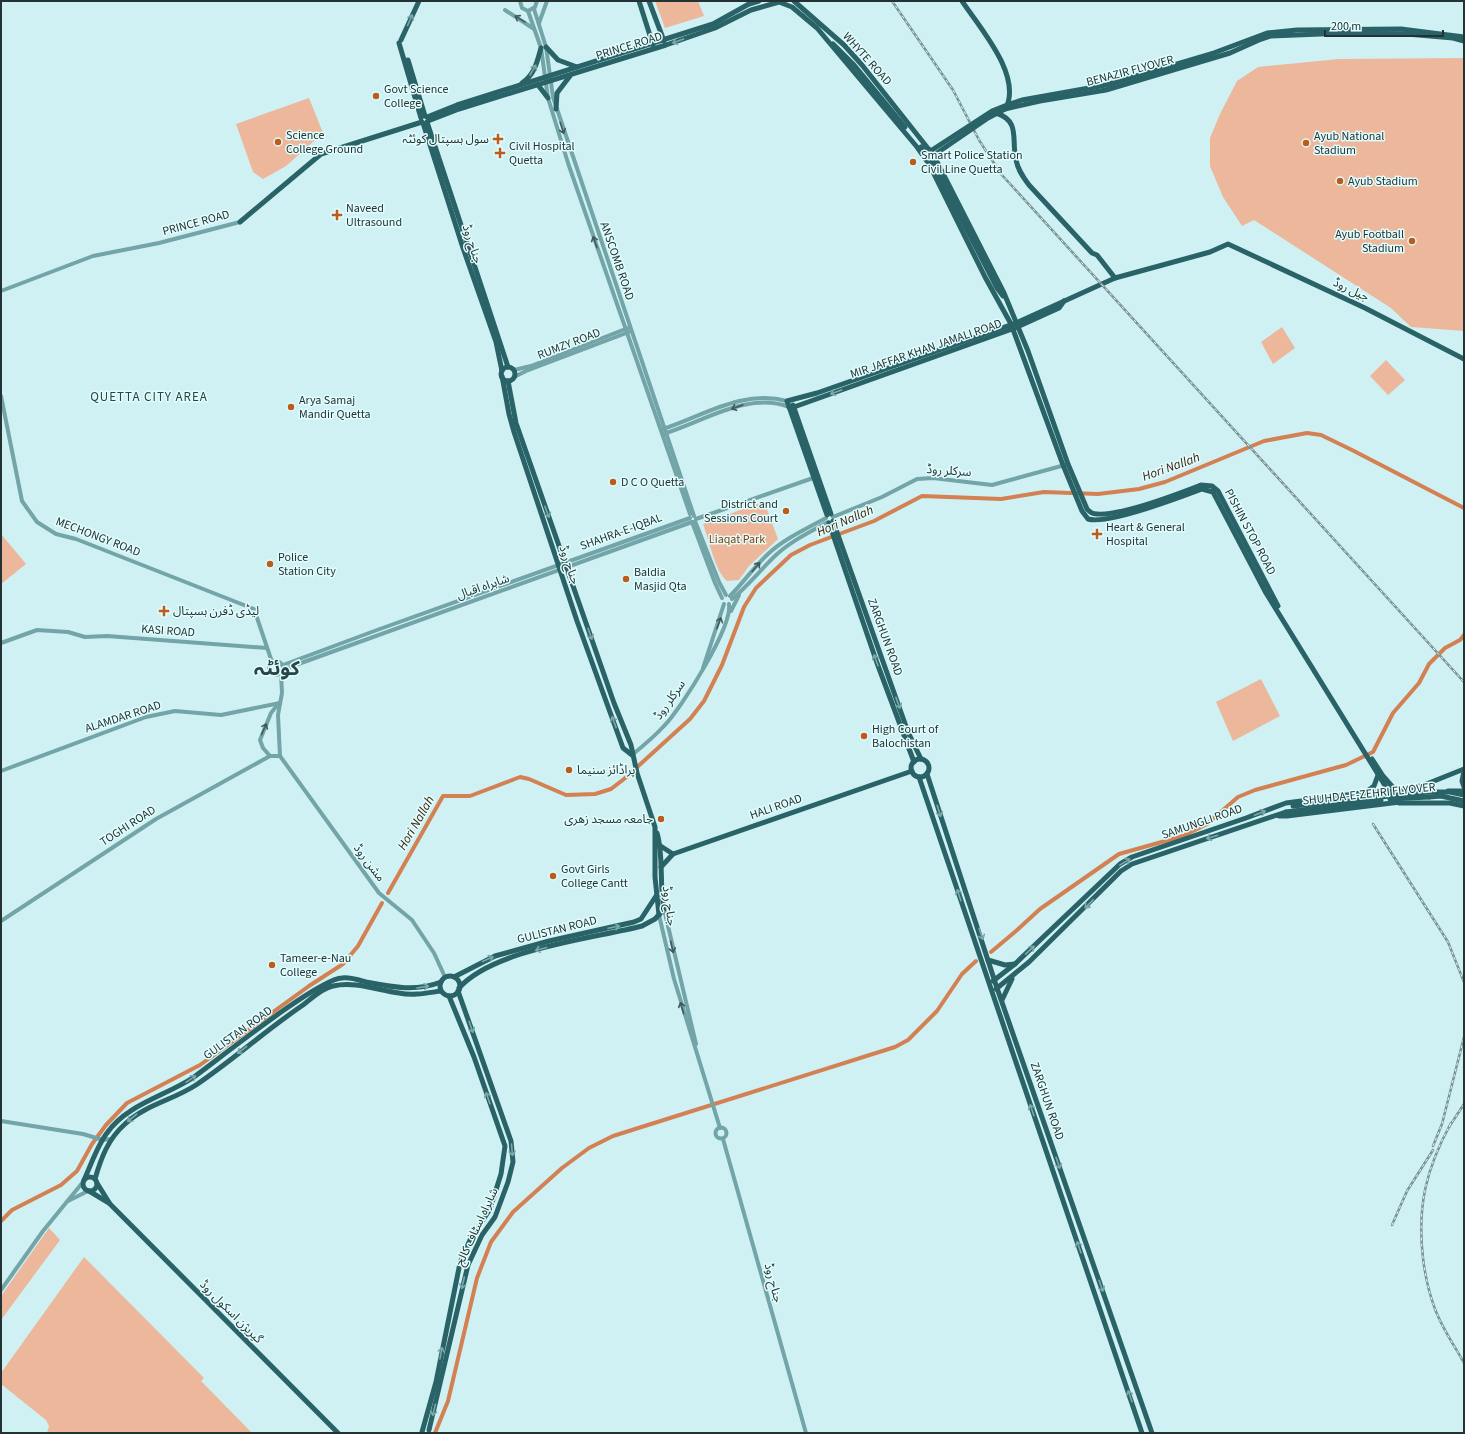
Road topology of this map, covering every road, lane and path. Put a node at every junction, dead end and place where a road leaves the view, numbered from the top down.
1 (419, 1) edge
2 (520, 1) edge
3 (537, 1) edge
4 (547, 1) edge
5 (639, 1) edge
6 (649, 1) edge
7 (759, 1) edge
8 (794, 1) edge
9 (962, 1) edge
10 (534, 9) junction
11 (505, 10) dead end
12 (528, 11) junction
13 (539, 24) junction
14 (534, 29) junction
15 (825, 33) junction
16 (1464, 36) edge
17 (664, 39) junction
18 (1464, 41) edge
19 (652, 42) junction
20 (666, 45) junction
21 (544, 47) junction
22 (654, 48) junction
23 (1212, 56) junction
24 (577, 68) junction
25 (570, 75) junction
26 (551, 78) junction
27 (546, 80) junction
28 (538, 85) junction
29 (516, 86) junction
30 (548, 98) junction
31 (1006, 107) junction
32 (556, 108) junction
33 (996, 113) junction
34 (425, 120) junction
35 (923, 150) junction
36 (933, 164) junction
37 (240, 222) joint
38 (1115, 278) junction
39 (997, 288) junction
40 (1, 291) edge
41 (1006, 300) junction
42 (1000, 303) junction
43 (1015, 326) junction
44 (628, 330) junction
45 (1018, 342) joint
46 (1464, 359) edge
47 (508, 367) junction
48 (514, 370) junction
49 (502, 373) junction
50 (514, 377) junction
51 (508, 381) junction
52 (1, 396) edge
53 (789, 401) junction
54 (791, 407) junction
55 (662, 429) junction
56 (664, 434) junction
57 (1066, 465) junction
58 (813, 478) junction
59 (1076, 492) junction
60 (693, 519) junction
61 (830, 519) junction
62 (566, 565) junction
63 (560, 568) junction
64 (742, 590) junction
65 (729, 596) junction
66 (722, 598) junction
67 (727, 604) junction
68 (730, 614) junction
69 (1, 643) edge
70 (267, 648) junction
71 (272, 662) junction
72 (283, 665) junction
73 (703, 668) junction
74 (282, 673) junction
75 (891, 682) junction
76 (885, 685) junction
77 (280, 703) junction
78 (1363, 747) junction
79 (632, 755) junction
80 (270, 756) junction
81 (280, 756) junction
82 (921, 759) junction
83 (914, 762) junction
84 (1464, 770) edge
85 (1, 771) edge
86 (912, 771) junction
87 (926, 774) junction
88 (1378, 775) junction
89 (919, 777) junction
90 (1464, 787) edge
91 (1464, 791) edge
92 (1389, 792) junction
93 (1397, 792) junction
94 (1364, 794) junction
95 (1464, 795) edge
96 (1464, 801) edge
97 (1399, 803) junction
98 (1280, 806) junction
99 (1464, 806) edge
100 (1276, 816) junction
101 (655, 827) junction
102 (655, 840) junction
103 (661, 847) junction
104 (673, 854) junction
105 (661, 867) junction
106 (655, 874) junction
107 (656, 896) junction
108 (664, 909) junction
109 (659, 915) junction
110 (1, 921) edge
111 (979, 957) junction
112 (989, 960) junction
113 (1015, 964) junction
114 (1017, 972) junction
115 (445, 978) junction
116 (454, 978) junction
117 (995, 980) junction
118 (441, 982) junction
119 (988, 982) junction
120 (997, 988) junction
121 (459, 989) junction
122 (441, 990) junction
123 (992, 992) junction
124 (449, 996) junction
125 (1002, 1001) junction
126 (258, 1034) junction
127 (698, 1058) junction
128 (1, 1121) edge
129 (720, 1128) junction
130 (111, 1139) junction
131 (723, 1139) junction
132 (102, 1140) junction
133 (84, 1181) junction
134 (96, 1181) junction
135 (88, 1191) junction
136 (64, 1203) junction
137 (110, 1204) junction
138 (1, 1290) edge
139 (421, 1432) edge
140 (431, 1432) edge
141 (338, 1433) edge
142 (806, 1433) edge
143 (1142, 1433) edge
144 (1152, 1433) edge

34 -> 1 main road, جناح روڈ
2 - 12 street
3 - 10 street
4 - 13 street
5 - 19 main road
6 - 17 main road
7 - 17 main road, PRINCE ROAD
8 - 15 main road
9 - 31 main road
10 - 12 street
10 - 13 street, ANSCOMB ROAD
14 -> 11 street
12 - 14 street, ANSCOMB ROAD
13 - 21 street, ANSCOMB ROAD
14 - 21 street, ANSCOMB ROAD
15 -> 20 main road, PRINCE ROAD
15 - 35 main road, WHYTE ROAD
15 - 41 main road, WHYTE ROAD
15 - 42 main road, WHYTE ROAD
16 - 23 main road
17 - 19 main road, PRINCE ROAD
17 - 20 main road
18 - 23 main road
19 - 22 main road
19 - 24 main road, PRINCE ROAD
20 - 22 main road, PRINCE ROAD
21 - 24 main road
21 - 26 street, ANSCOMB ROAD
21 - 27 street, ANSCOMB ROAD
29 -> 21 main road
22 - 25 main road, PRINCE ROAD
23 - 31 main road, BENAZIR FLYOVER, bridge
24 - 26 main road, PRINCE ROAD
25 - 26 main road, PRINCE ROAD
25 - 32 main road
26 - 27 main road, PRINCE ROAD
26 - 32 street, ANSCOMB ROAD
27 - 28 main road, PRINCE ROAD
27 - 29 main road, PRINCE ROAD
27 - 30 street, ANSCOMB ROAD
28 - 30 main road
28 - 34 main road, PRINCE ROAD
29 - 34 main road, PRINCE ROAD
44 -> 30 street, ANSCOMB ROAD
31 - 33 main road, BENAZIR FLYOVER, bridge
31 - 35 main road, BENAZIR FLYOVER, bridge
32 -> 44 street, ANSCOMB ROAD
33 - 36 main road, BENAZIR FLYOVER, bridge
33 - 38 main road
34 - 37 main road, PRINCE ROAD
34 - 47 main road, جناح روڈ
34 - 49 main road, جناح روڈ
35 - 36 main road
36 - 39 main road
37 - 40 street, PRINCE ROAD
38 - 43 main road, MIR JAFFAR KHAN JAMALI ROAD
38 - 46 main road, جیل روڈ
39 - 41 main road, WHYTE ROAD
39 - 42 main road, WHYTE ROAD
41 - 43 main road, WHYTE ROAD
42 - 43 main road, WHYTE ROAD
43 - 45 main road, WHYTE ROAD
43 - 53 main road, MIR JAFFAR KHAN JAMALI ROAD
43 -> 54 main road, MIR JAFFAR KHAN JAMALI ROAD
43 - 57 main road, PISHIN STOP ROAD
44 - 48 street, RUMZY ROAD
44 - 50 street, RUMZY ROAD
44 - 55 street, ANSCOMB ROAD
45 - 57 main road, PISHIN STOP ROAD
47 - 48 main road
47 - 49 main road
48 - 50 main road
49 - 51 main road
49 - 63 main road, جناح روڈ
50 - 51 main road
51 -> 62 main road, جناح روڈ
52 - 70 street, MECHONGY ROAD
53 - 54 main road, ZARGHUN ROAD
53 - 55 street
54 -> 56 street
54 - 58 main road, ZARGHUN ROAD
54 - 61 main road, ZARGHUN ROAD
55 - 56 street, ANSCOMB ROAD
56 - 60 street, ANSCOMB ROAD
57 - 59 main road, PISHIN STOP ROAD
57 - 61 street, سرکلر روڈ
58 - 60 street, SHAHRA-E-IQBAL
58 - 61 main road, ZARGHUN ROAD
59 - 78 main road, PISHIN STOP ROAD
59 - 78 main road, PISHIN STOP ROAD
60 - 62 street, SHAHRA-E-IQBAL
60 - 65 street, ANSCOMB ROAD
60 - 66 street, ANSCOMB ROAD
61 - 64 street, سرکلر روڈ
65 -> 61 street, سرکلر روڈ
61 - 75 main road, ZARGHUN ROAD
76 -> 61 main road, ZARGHUN ROAD
62 - 63 street, SHAHRA-E-IQBAL
62 -> 79 main road, جناح روڈ
63 - 72 street, شاہراہ اقبال
63 - 74 street, شاہراہ اقبال
79 -> 63 main road, جناح روڈ
64 - 65 street, سرکلر روڈ
64 - 68 street, سرکلر روڈ
65 - 66 street
65 - 67 street, سرکلر روڈ
66 - 67 street, ANSCOMB ROAD
67 - 68 street
73 -> 67 street, سرکلر روڈ
68 - 73 street, سرکلر روڈ
69 - 70 street, KASI ROAD
70 - 71 street
71 - 72 street
71 - 74 street
72 - 74 street
73 - 79 street, سرکلر روڈ
74 - 77 street
75 - 76 main road
75 -> 82 main road, ZARGHUN ROAD
76 - 83 main road, ZARGHUN ROAD
80 -> 77 street
77 - 81 street
77 - 85 street, ALAMDAR ROAD
78 - 88 main road
78 - 93 main road
79 - 101 main road, جناح روڈ
80 - 81 street
80 - 110 street, TOGHI ROAD
81 - 115 street, مشن روڈ
82 - 83 main road
82 - 87 main road
83 - 86 main road
84 - 90 main road
84 - 93 main road, SAMUNGLI ROAD
86 - 89 main road
86 - 104 main road, HALI ROAD
87 - 89 main road
87 -> 112 main road, ZARGHUN ROAD
88 - 92 main road
88 - 94 main road
111 -> 89 main road, ZARGHUN ROAD
91 - 97 main road, SAMUNGLI ROAD
92 - 93 main road, SAMUNGLI ROAD
92 - 94 main road, SAMUNGLI ROAD
92 - 97 main road
94 - 98 main road, SAMUNGLI ROAD
95 - 98 main road, SHUHDA-E-ZEHRI FLYOVER, bridge
96 - 100 main road, SHUHDA-E-ZEHRI FLYOVER, bridge
97 - 99 main road
97 - 100 main road, SAMUNGLI ROAD
113 -> 98 main road, SAMUNGLI ROAD
100 -> 114 main road, SAMUNGLI ROAD
101 - 102 main road, جناح روڈ
101 - 103 main road, جناح روڈ
102 - 103 main road
102 - 106 main road, جناح روڈ
103 - 104 main road
103 - 105 main road, جناح روڈ
104 - 105 main road, HALI ROAD
105 - 106 main road, HALI ROAD
105 - 108 main road, جناح روڈ
106 - 107 main road, جناح روڈ
107 - 109 main road, جناح روڈ
116 -> 107 main road, GULISTAN ROAD
108 - 109 main road, GULISTAN ROAD
108 -> 127 street, جناح روڈ
109 -> 121 main road, GULISTAN ROAD
127 -> 109 street, جناح روڈ
111 - 112 main road
111 - 119 main road, ZARGHUN ROAD
112 - 113 main road
112 - 117 main road, ZARGHUN ROAD
113 - 117 main road, SAMUNGLI ROAD
114 - 120 main road, SAMUNGLI ROAD
114 - 125 main road
115 - 116 main road
115 - 118 main road
116 - 121 main road
117 - 119 main road, SAMUNGLI ROAD
117 - 120 main road, ZARGHUN ROAD
118 - 122 main road
126 -> 118 main road, GULISTAN ROAD
119 - 123 main road, ZARGHUN ROAD
120 - 123 main road, SAMUNGLI ROAD
120 - 125 main road, ZARGHUN ROAD
121 - 124 main road
121 -> 140 main road, شاہراہ اسٹاف کالج
122 - 124 main road
122 - 126 main road, GULISTAN ROAD
143 -> 123 main road, ZARGHUN ROAD
139 -> 124 main road, شاہراہ اسٹاف کالج
125 -> 144 main road, ZARGHUN ROAD
126 -> 130 main road, GULISTAN ROAD
132 -> 126 main road, GULISTAN ROAD
127 - 129 street, جناح روڈ
128 - 132 street
129 - 131 street
129 - 131 street
130 - 132 street
130 - 134 main road, GULISTAN ROAD
131 - 142 street, جناح روڈ
132 - 133 main road, GULISTAN ROAD
133 - 134 main road
133 - 135 main road
133 - 136 street, GULISTAN ROAD
134 - 135 main road
134 - 137 main road
135 - 136 street, GULISTAN ROAD
135 - 137 main road
136 - 138 street, GULISTAN ROAD
137 - 141 main road, گیریژن اسکول روڈ
139 - 140 main road

